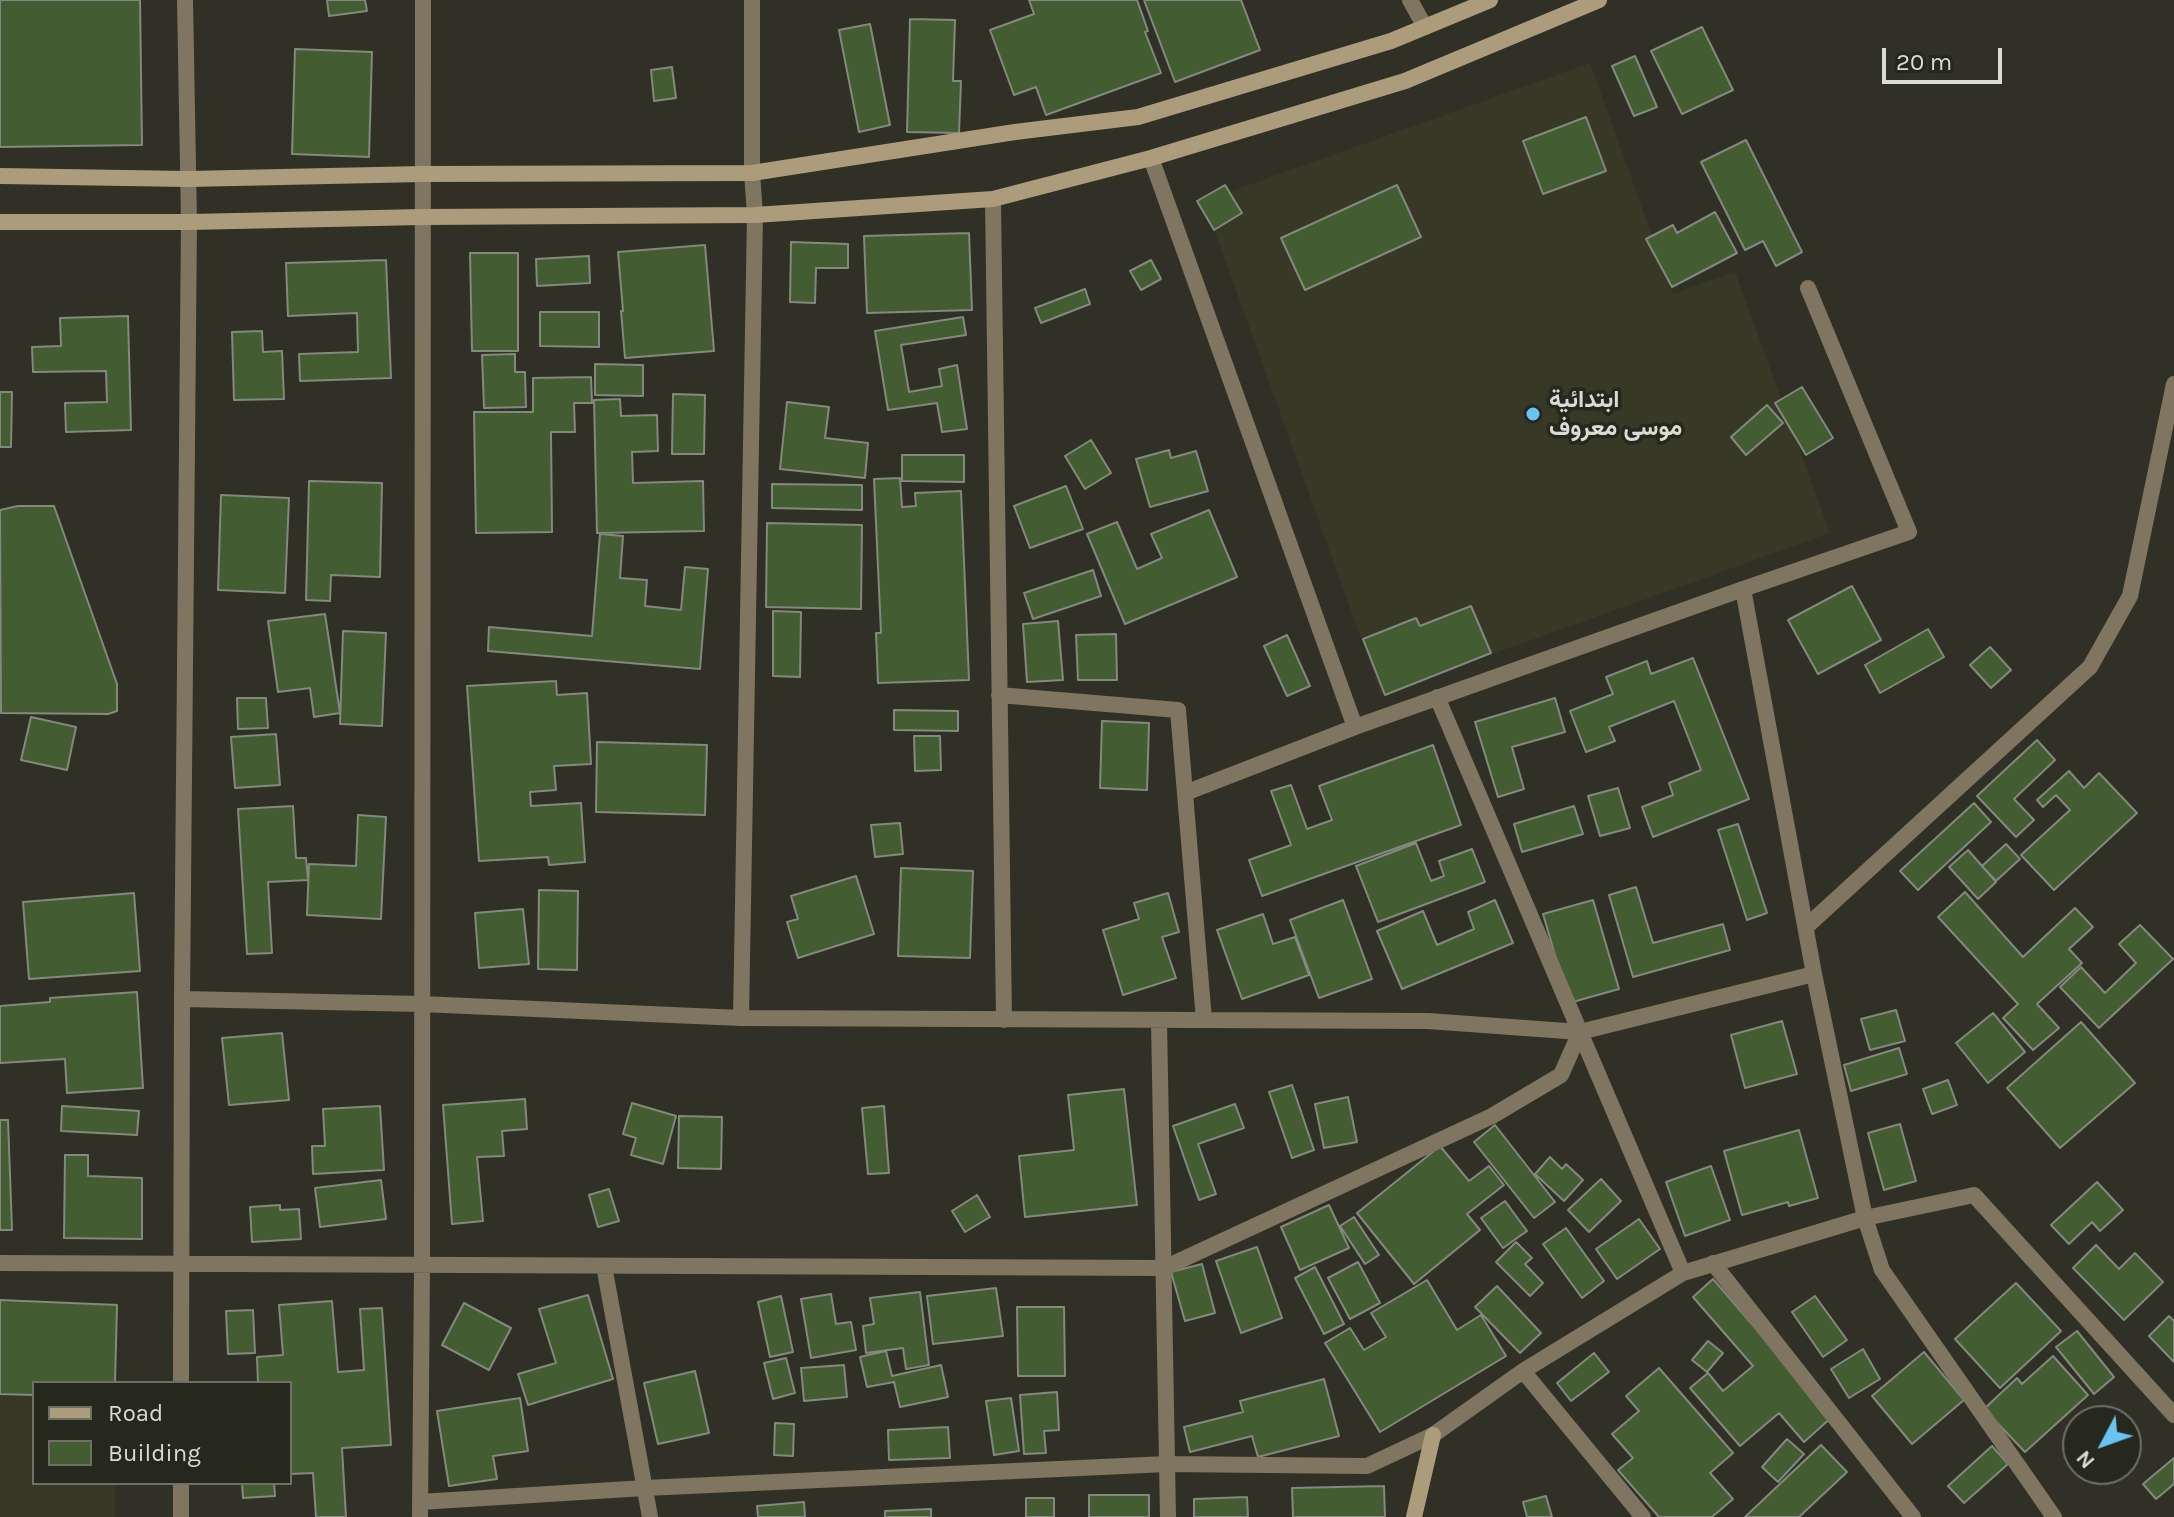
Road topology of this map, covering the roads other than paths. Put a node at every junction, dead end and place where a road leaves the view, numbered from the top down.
1 (185, 0) edge
2 (423, 0) edge
3 (752, 0) edge
4 (1410, 0) edge
5 (1490, 0) edge
6 (1599, 0) edge
7 (1425, 27) junction
8 (1151, 158) junction
9 (752, 173) junction
10 (423, 174) junction
11 (0, 176) edge
12 (188, 179) junction
13 (993, 199) junction
14 (755, 215) junction
15 (422, 217) junction
16 (0, 222) edge
17 (189, 222) junction
18 (1808, 288) dead end
19 (2174, 384) edge
20 (1743, 589) junction
21 (999, 695) junction
22 (1437, 697) junction
23 (1355, 727) junction
24 (1185, 793) junction
25 (1806, 927) junction
26 (1814, 974) junction
27 (182, 999) junction
28 (421, 1004) junction
29 (741, 1018) junction
30 (1004, 1020) junction
31 (1159, 1020) junction
32 (1204, 1020) junction
33 (1580, 1032) junction
34 (1865, 1218) junction
35 (0, 1263) edge
36 (181, 1263) junction
37 (1713, 1263) junction
38 (422, 1265) junction
39 (604, 1266) junction
40 (1164, 1268) junction
41 (1683, 1273) junction
42 (1523, 1371) junction
43 (181, 1381) edge
44 (2174, 1415) edge
45 (1433, 1435) junction
46 (1167, 1464) junction
47 (181, 1485) edge
48 (645, 1488) junction
49 (420, 1510) edge
50 (181, 1517) edge
51 (650, 1517) edge
52 (1168, 1517) edge
53 (1414, 1517) edge
54 (1643, 1517) edge
55 (1913, 1517) edge
56 (2054, 1517) edge

1 - 12 street
2 - 10 street
3 - 9 street
4 - 7 street
5 - 7 street
6 - 8 street
7 - 9 street
8 - 13 street
8 - 23 street
9 - 10 street
9 - 14 street
10 - 12 street
10 - 15 street
11 - 12 street
12 - 17 street
13 - 14 street
13 - 21 street
14 - 15 street
14 - 29 street
15 - 17 street
15 - 28 street
16 - 17 street
17 - 27 street
18 - 20 street
19 - 25 street
20 - 22 street
20 - 25 street
21 - 24 street
21 - 30 street
22 - 23 street
22 - 33 street
23 - 24 street
24 - 32 street
25 - 26 street
26 - 33 street
26 - 34 street
27 - 28 street
27 - 36 street
28 - 29 street
28 - 38 street
29 - 30 street
30 - 31 street
31 - 32 street
31 - 40 street
32 - 33 street
33 - 40 street
33 - 41 street
34 - 37 street
34 - 44 street
34 - 56 street
35 - 36 street
36 - 38 street
36 - 43 street
37 - 41 street
37 - 55 street
38 - 39 street
38 - 49 street
39 - 40 street
39 - 48 street
40 - 46 street
41 - 42 street
42 - 45 street
42 - 54 street
45 - 46 street
45 - 53 street
46 - 48 street
46 - 52 street
47 - 50 street
48 - 49 street
48 - 51 street

